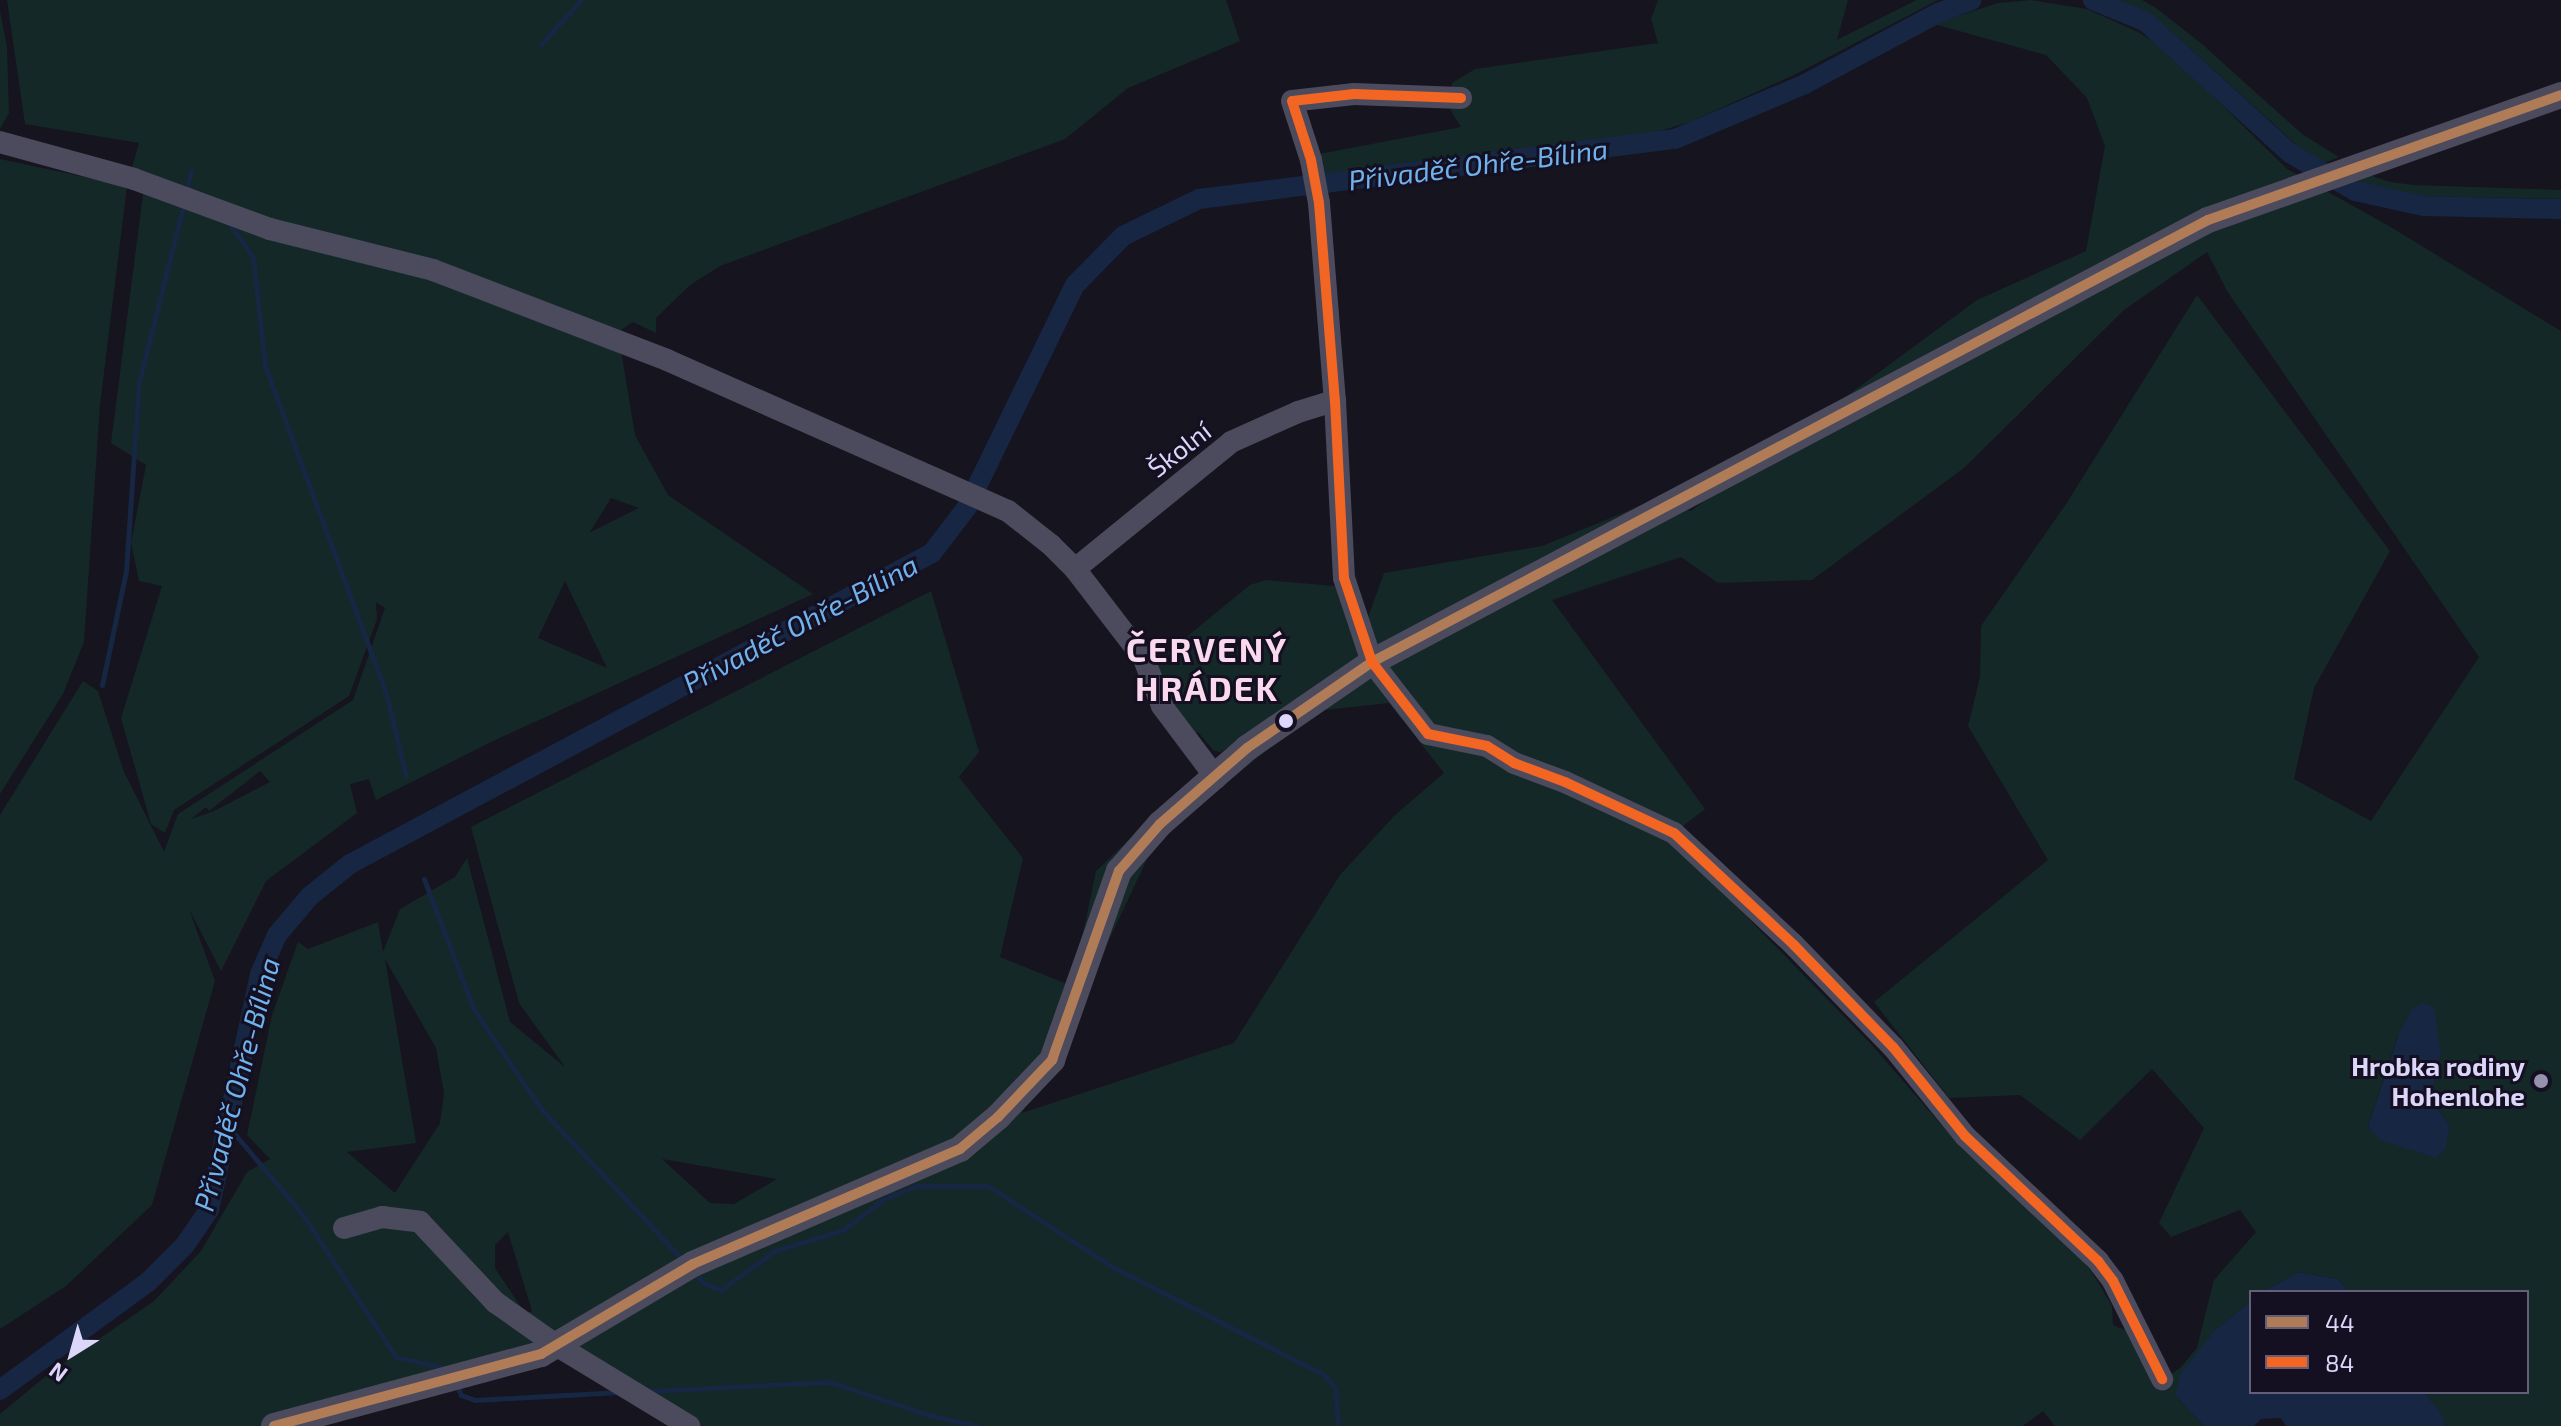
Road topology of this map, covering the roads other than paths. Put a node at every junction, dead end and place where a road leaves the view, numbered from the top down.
1 (2561, 95) edge
2 (1461, 98) dead end
3 (0, 142) edge
4 (1335, 401) junction
5 (1075, 569) junction
6 (1372, 662) junction
7 (1216, 778) junction
8 (344, 1228) dead end
9 (556, 1345) junction
10 (2162, 1379) dead end
11 (274, 1426) edge
12 (689, 1426) edge

1 - 6 street
2 - 4 street
3 - 5 street
4 - 5 street, Školní
4 - 6 street
5 - 7 street
6 - 7 street
6 - 10 street
7 - 9 street
8 - 9 street
9 - 11 street
9 - 12 street

